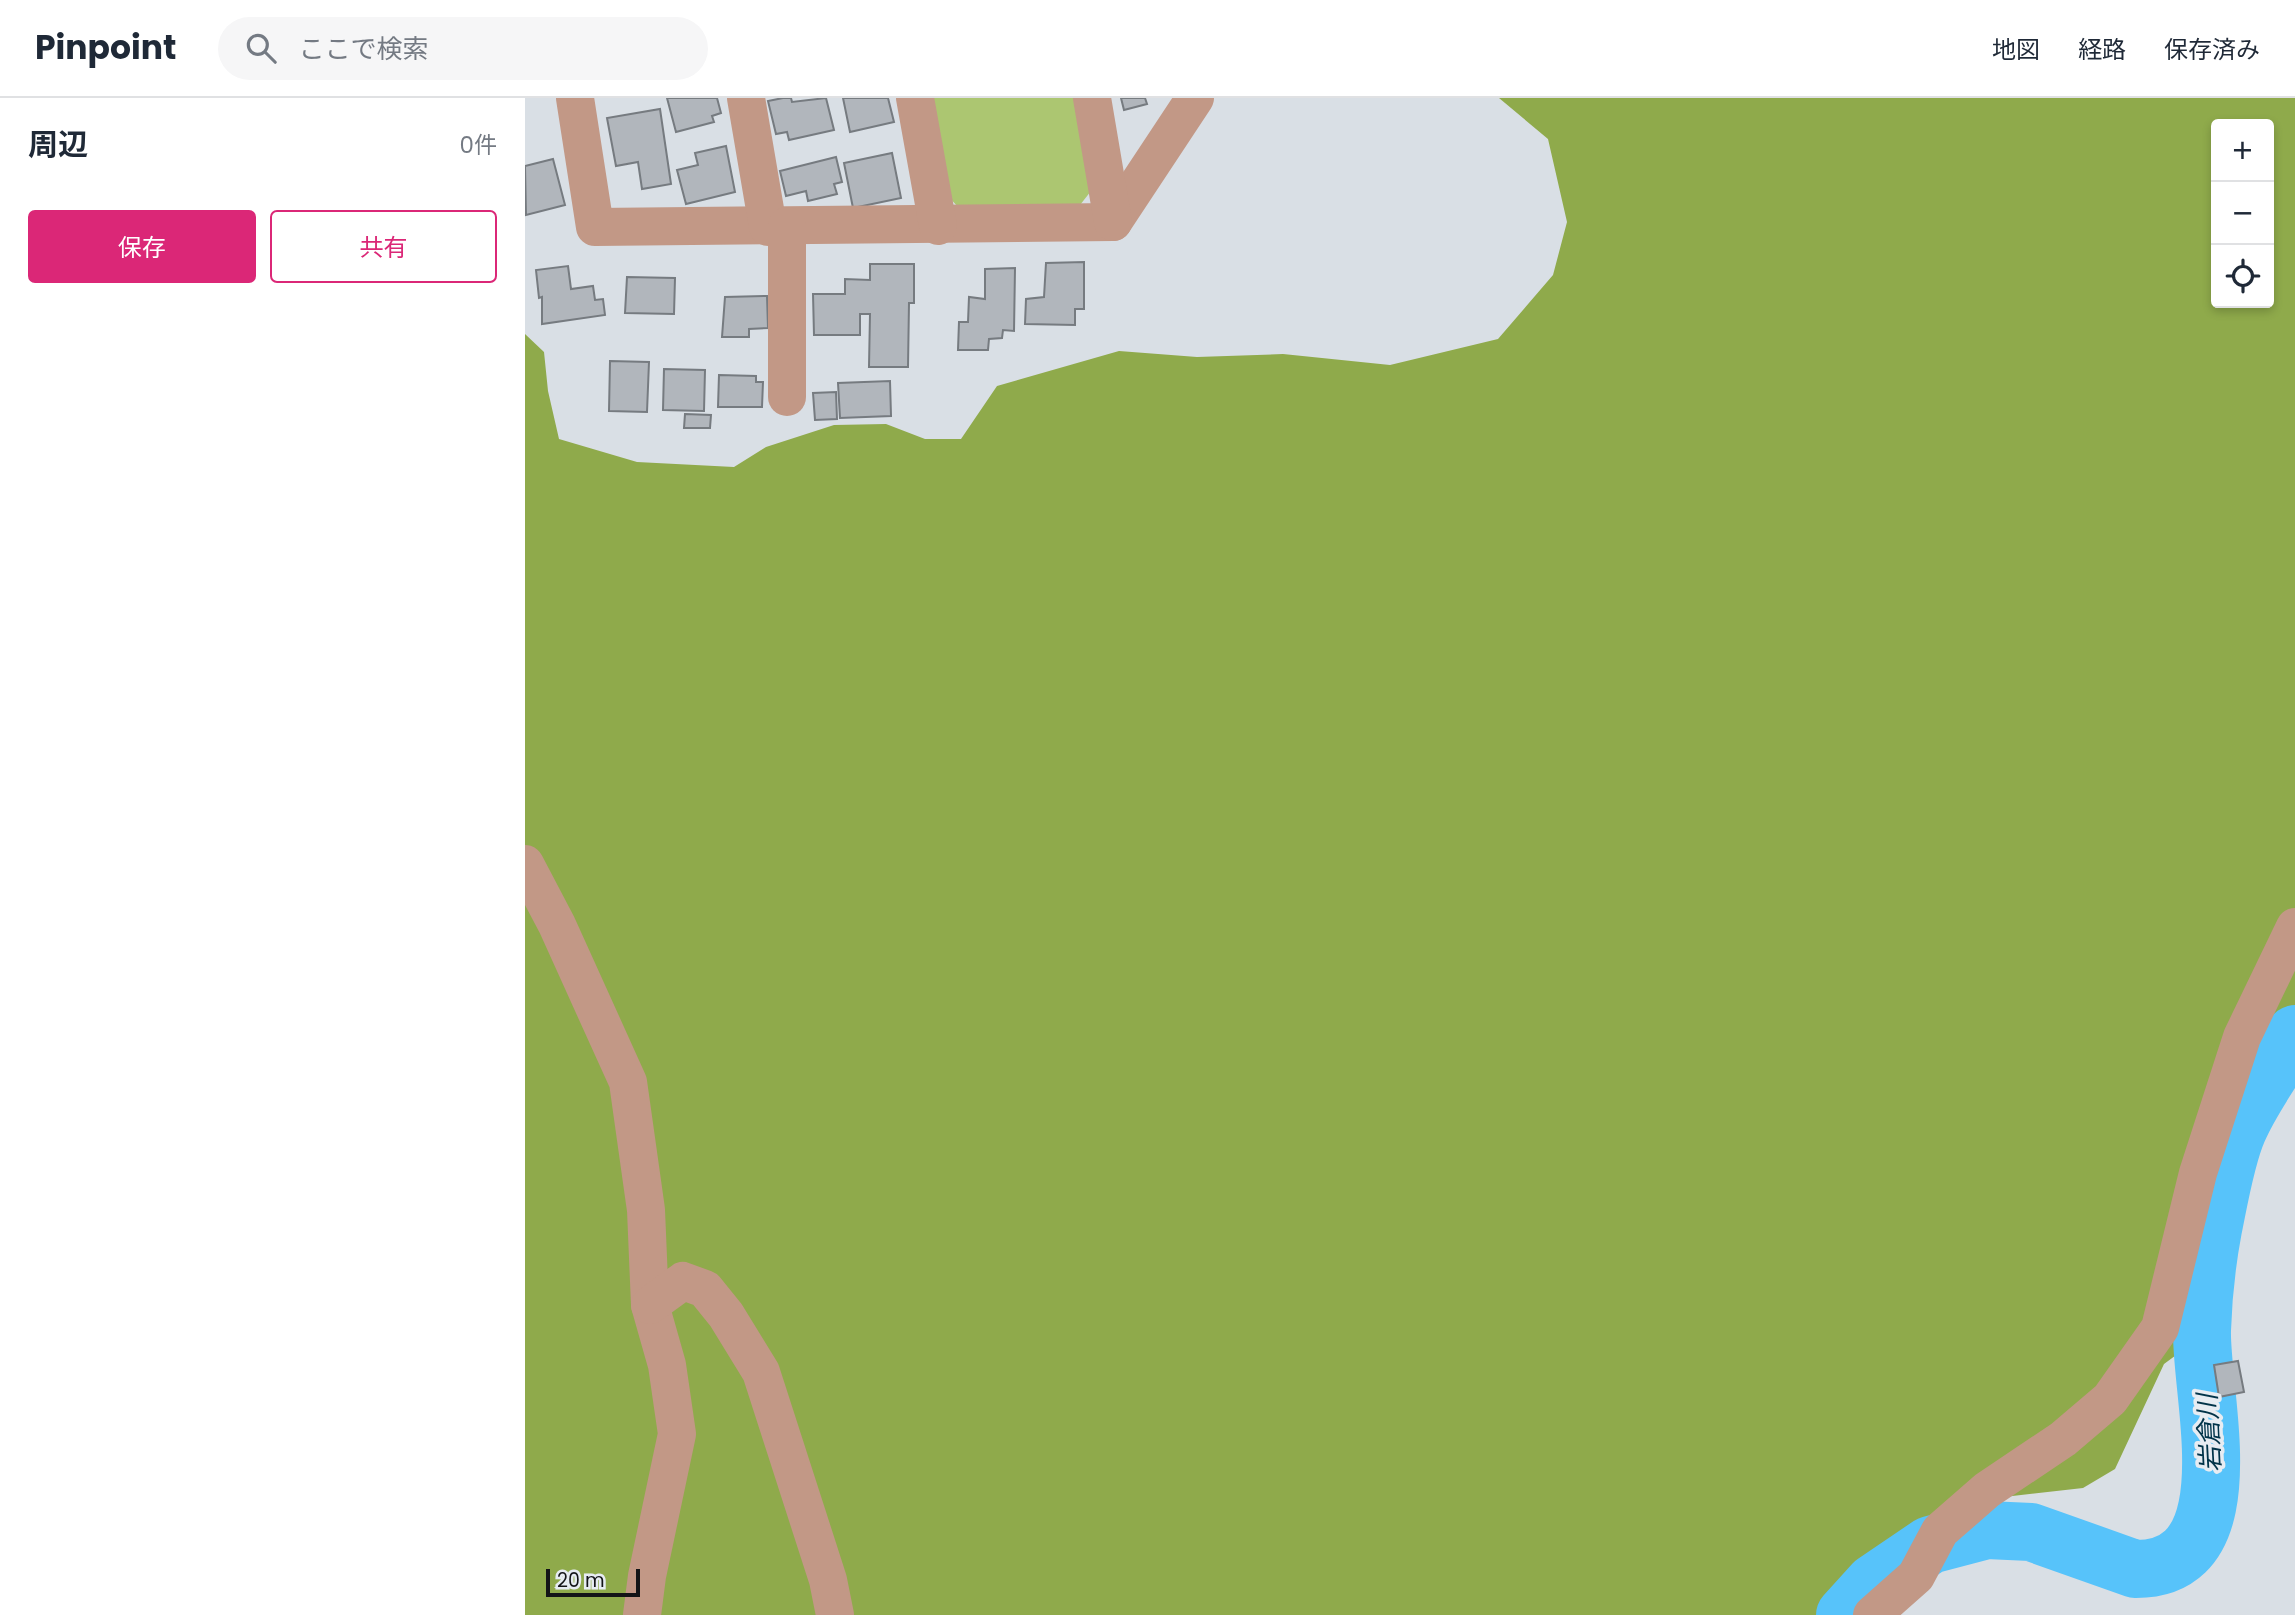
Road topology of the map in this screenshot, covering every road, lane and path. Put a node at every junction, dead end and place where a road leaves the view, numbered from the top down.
1 (575, 98) edge
2 (746, 98) edge
3 (915, 98) edge
4 (1092, 98) edge
5 (1195, 98) edge
6 (1114, 222) junction
7 (777, 226) junction
8 (938, 226) junction
9 (787, 397) dead end
10 (525, 864) edge
11 (2295, 927) edge
12 (650, 1305) junction
13 (642, 1615) edge
14 (835, 1615) edge
15 (1872, 1615) edge

1 - 7 street
2 - 7 street
3 - 8 street
4 - 6 street
5 - 6 street
6 - 8 street
7 - 8 street
7 - 9 street
10 - 12 street
11 - 15 street
12 - 13 street
12 - 14 street

